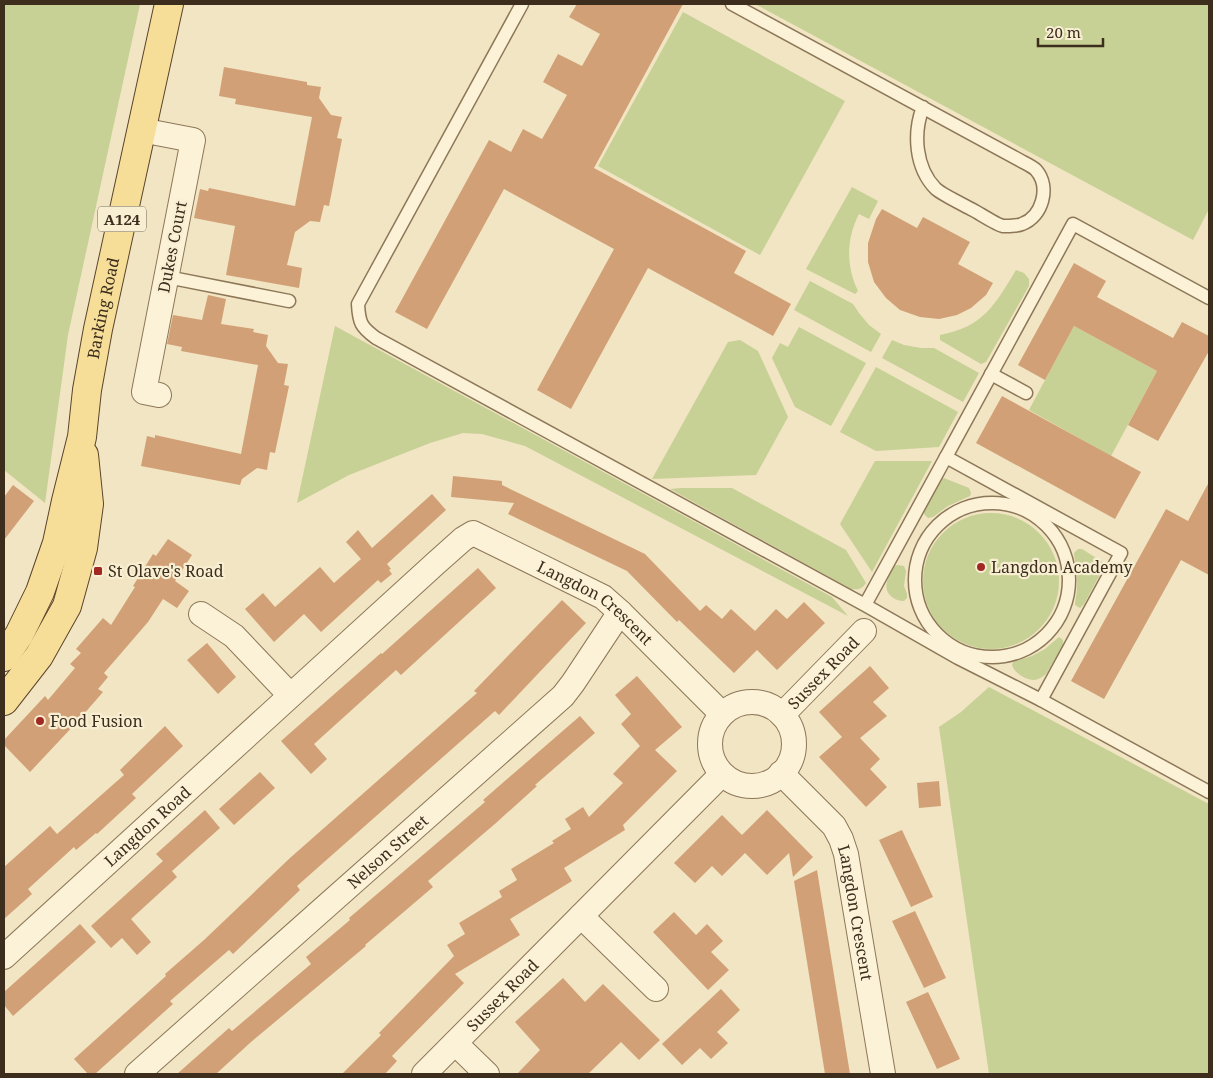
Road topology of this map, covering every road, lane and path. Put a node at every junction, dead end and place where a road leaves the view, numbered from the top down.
1 (169, 4) edge
2 (522, 4) edge
3 (732, 4) edge
4 (923, 107) junction
5 (141, 130) junction
6 (167, 277) junction
7 (1209, 298) edge
8 (289, 301) dead end
9 (991, 374) junction
10 (1026, 393) dead end
11 (158, 395) dead end
12 (82, 436) junction
13 (946, 457) junction
14 (1031, 509) junction
15 (907, 527) junction
16 (472, 533) joint
17 (927, 538) junction
18 (864, 605) junction
19 (620, 612) junction
20 (201, 614) dead end
21 (1059, 618) junction
22 (872, 622) junction
23 (1080, 630) junction
24 (959, 655) junction
25 (4, 657) edge
26 (290, 695) junction
27 (1041, 700) junction
28 (4, 701) edge
29 (722, 714) junction
30 (782, 715) junction
31 (781, 773) junction
32 (722, 774) junction
33 (1209, 792) edge
34 (582, 916) junction
35 (4, 957) edge
36 (656, 989) dead end
37 (455, 1043) junction
38 (137, 1074) edge
39 (424, 1074) edge
40 (487, 1074) edge
41 (882, 1074) edge

1 - 5 main road, Barking Road / A124
2 - 18 lane
3 - 4 lane
4 - 4 lane
5 - 6 street, Dukes Court
5 - 12 main road, Barking Road / A124
6 - 8 lane
6 - 11 street, Dukes Court
7 - 9 lane
9 - 10 lane
9 - 13 lane
12 - 25 main road, Barking Road / A124
12 - 28 main road, Barking Road / A124
13 - 14 lane
13 - 15 lane
14 - 17 lane
14 - 21 lane
14 - 23 lane
15 - 17 lane
15 - 18 lane
16 - 19 street, Langdon Crescent
16 - 26 street, Langdon Road
17 - 24 lane
18 - 22 lane
19 - 29 street, Langdon Crescent
19 - 38 street, Nelson Street
20 - 26 street
21 - 23 lane
21 - 24 lane
22 - 24 lane
22 - 30 street, Sussex Road
23 - 27 lane
24 - 27 lane
26 - 35 street, Langdon Road
27 - 33 lane
29 - 30 street
29 - 32 street
30 - 31 street
31 - 32 street
31 - 41 street, Langdon Crescent
32 - 34 street, Sussex Road
34 - 36 street
34 - 37 street, Sussex Road
37 - 39 street, Sussex Road
37 - 40 street

